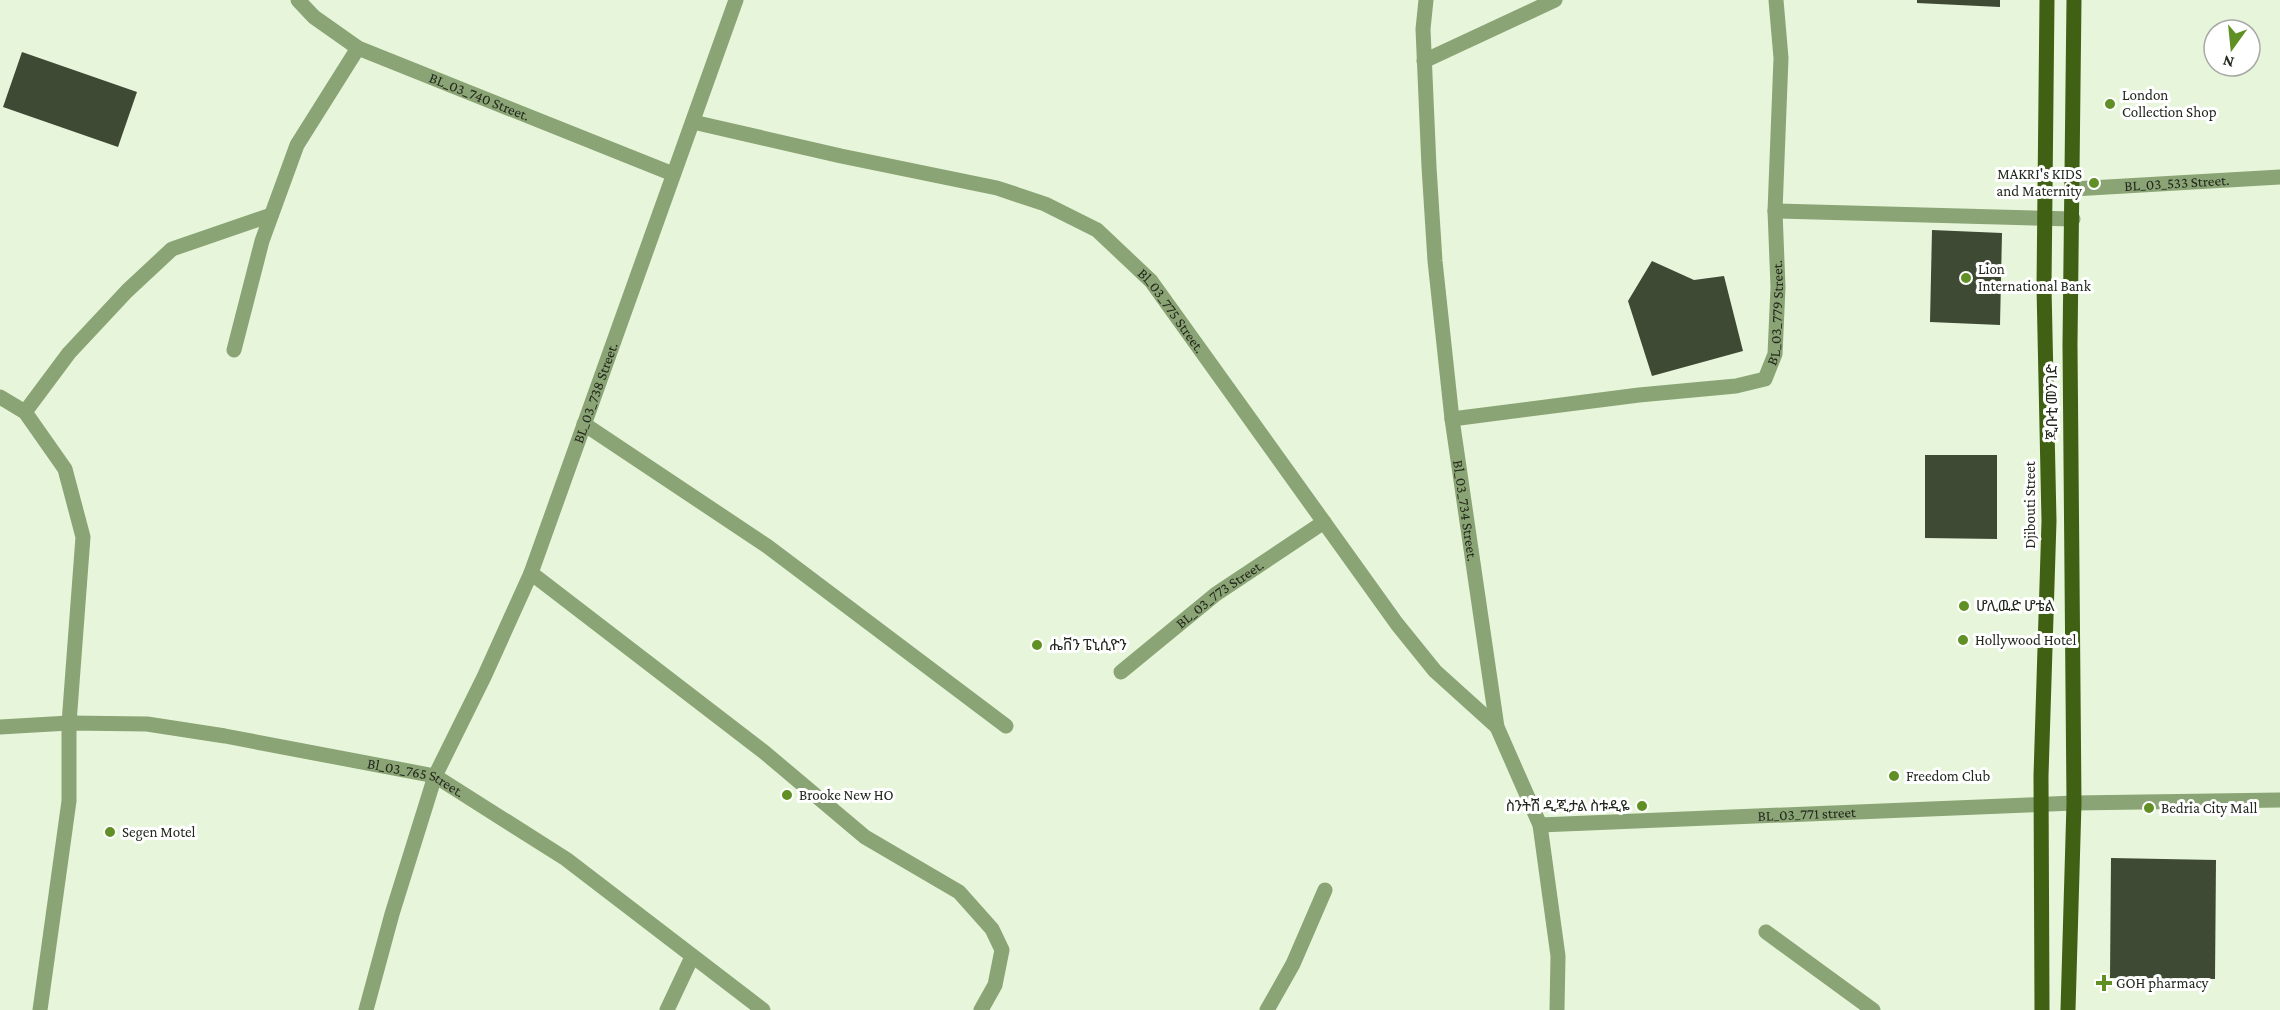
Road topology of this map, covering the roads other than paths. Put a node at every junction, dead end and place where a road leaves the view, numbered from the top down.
1 (298, 0) edge
2 (736, 0) edge
3 (1426, 0) edge
4 (1555, 0) edge
5 (1776, 0) edge
6 (2047, 0) edge
7 (2074, 0) edge
8 (358, 48) junction
9 (1424, 61) junction
10 (693, 122) junction
11 (673, 174) junction
12 (2280, 177) edge
13 (2073, 189) junction
14 (1775, 211) junction
15 (271, 215) junction
16 (2044, 218) junction
17 (2073, 219) junction
18 (234, 350) dead end
19 (0, 397) edge
20 (25, 412) junction
21 (1452, 419) junction
22 (584, 424) junction
23 (1324, 522) junction
24 (531, 573) junction
25 (1121, 672) dead end
26 (69, 723) junction
27 (1006, 726) dead end
28 (0, 727) edge
29 (1497, 727) junction
30 (435, 776) junction
31 (2280, 801) edge
32 (2074, 803) junction
33 (2041, 804) junction
34 (1540, 825) junction
35 (1325, 890) dead end
36 (1766, 932) dead end
37 (692, 957) junction
38 (40, 1010) edge
39 (366, 1010) edge
40 (667, 1010) edge
41 (764, 1010) edge
42 (981, 1010) edge
43 (1267, 1010) edge
44 (1557, 1010) edge
45 (1873, 1010) edge
46 (2042, 1010) edge
47 (2068, 1010) edge

1 - 8 street, BL_03_740 Street.
2 - 10 street, BL_03_738 Street.
3 - 9 street, Bl_03_734 Street.
4 - 9 street
5 - 14 street, BL_03_779 Street.
6 - 16 main road, Djibouti Street
7 - 13 main road, ጂቡቲ መንገድ
8 - 11 street, BL_03_740 Street.
8 - 15 street
9 - 21 street, Bl_03_734 Street.
10 - 11 street, BL_03_738 Street.
10 - 23 street, Bl_03_775 Street.
11 - 22 street, BL_03_738 Street.
12 - 13 street, BL_03_533 Street.
13 - 17 main road, ጂቡቲ መንገድ
14 - 16 street
14 - 21 street, BL_03_779 Street.
15 - 18 street
15 - 20 street
16 - 17 street
16 - 33 main road, Djibouti Street
17 - 32 main road, ጂቡቲ መንገድ
19 - 20 street
20 - 26 street
21 - 29 street, Bl_03_734 Street.
22 - 24 street, BL_03_738 Street.
22 - 27 street
23 - 25 street, BL_03_773 Street.
23 - 29 street, Bl_03_775 Street.
24 - 30 street, BL_03_738 Street.
24 - 42 street
26 - 28 street, Bl_03_765 Street.
26 - 30 street, Bl_03_765 Street.
26 - 38 street
29 - 34 street, Bl_03_734 Street.
30 - 37 street, Bl_03_765 Street.
30 - 39 street, BL_03_738 Street.
31 - 32 street, BL_03_771 street
32 - 33 street, BL_03_771 street
32 - 47 main road
33 - 34 street, BL_03_771 street
33 - 46 main road, Djibouti Street
34 - 44 street, Bl_03_734 Street.
35 - 43 street
36 - 45 street
37 - 40 street
37 - 41 street, Bl_03_765 Street.

